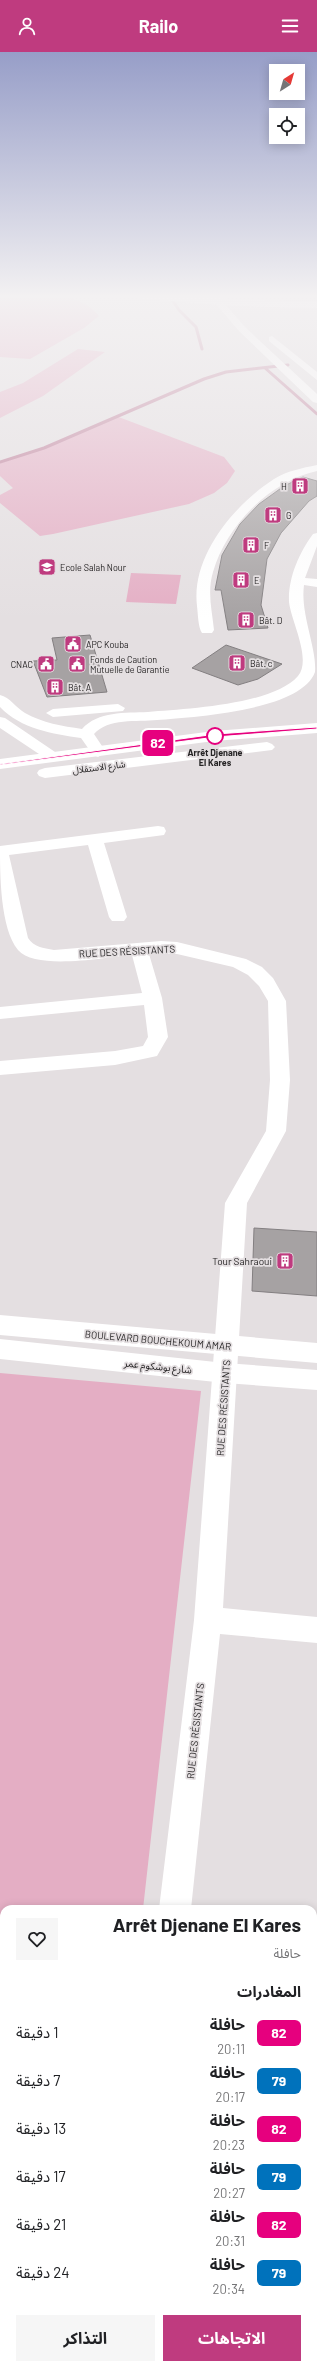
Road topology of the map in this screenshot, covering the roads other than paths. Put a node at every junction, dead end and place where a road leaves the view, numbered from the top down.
1 (317, 468) edge
2 (317, 537) edge
3 (299, 581) junction
4 (317, 583) edge
5 (207, 630) dead end
6 (281, 695) junction
7 (0, 699) edge
8 (53, 713) dead end
9 (0, 721) edge
10 (317, 728) edge
11 (86, 734) junction
12 (317, 743) edge
13 (98, 752) junction
14 (53, 757) junction
15 (0, 764) edge
16 (0, 778) edge
17 (158, 831) dead end
18 (95, 839) junction
19 (0, 851) edge
20 (118, 917) dead end
21 (139, 949) junction
22 (153, 998) junction
23 (0, 1013) edge
24 (0, 1068) edge
25 (0, 1325) edge
26 (228, 1346) junction
27 (0, 1349) edge
28 (317, 1353) edge
29 (225, 1373) junction
30 (317, 1380) edge
31 (208, 1620) junction
32 (317, 1630) edge
33 (175, 1905) edge

1 - 5 main road
2 - 3 main road
3 - 4 main road
3 - 6 main road
6 - 8 main road
6 - 11 main road
7 - 11 main road
9 - 14 main road
10 - 13 main road
11 - 13 main road
12 - 16 main road, شارع الاستقلال
13 - 14 main road
14 - 15 main road
17 - 18 main road
18 - 19 main road
18 - 20 main road
19 - 21 main road, RUE DES RÉSISTANTS
21 - 22 main road
21 - 26 main road, RUE DES RÉSISTANTS
22 - 23 main road
22 - 24 main road
25 - 26 main road, BOULEVARD BOUCHEKOUM AMAR
26 - 28 main road, BOULEVARD BOUCHEKOUM AMAR
26 - 29 main road, RUE DES RÉSISTANTS
27 - 29 main road, شارع بوشكوم عمر
29 - 30 main road, شارع بوشكوم عمر
29 - 31 main road, RUE DES RÉSISTANTS
31 - 32 main road
31 - 33 main road, RUE DES RÉSISTANTS

